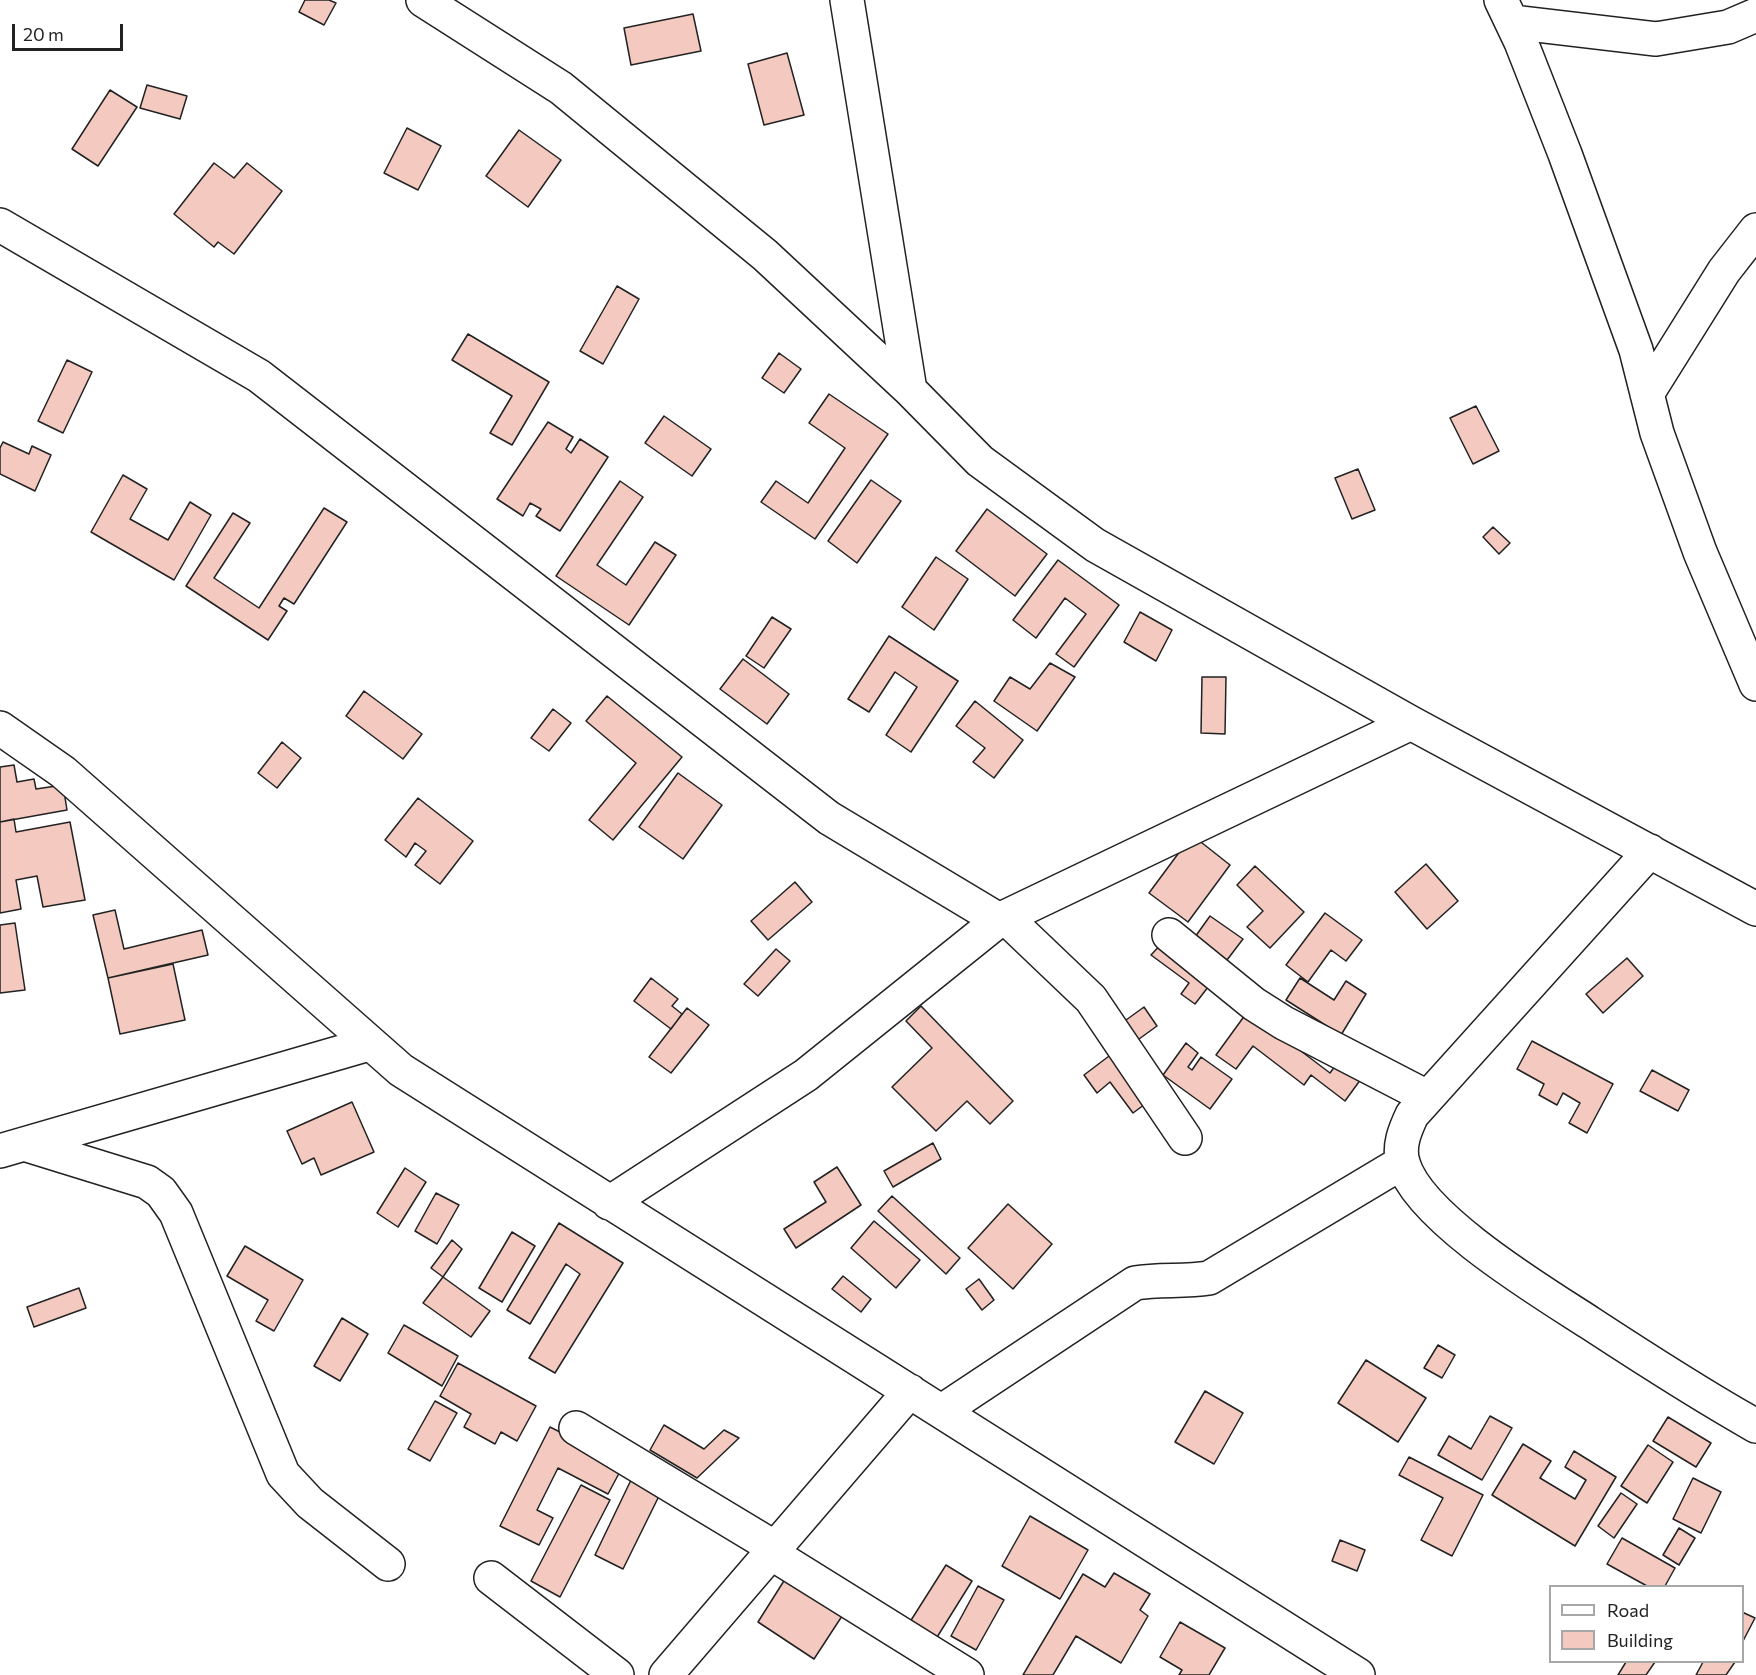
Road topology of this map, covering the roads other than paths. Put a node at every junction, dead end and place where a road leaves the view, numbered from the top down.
1 (423, 0) edge
2 (847, 0) edge
3 (1506, 11) edge
4 (1756, 15) edge
5 (0, 225) edge
6 (1756, 230) edge
7 (910, 390) junction
8 (1647, 394) junction
9 (1756, 684) edge
10 (1411, 723) junction
11 (0, 728) edge
12 (1650, 851) junction
13 (1756, 909) edge
14 (1002, 918) junction
15 (1169, 935) dead end
16 (369, 1044) junction
17 (1426, 1097) junction
18 (1185, 1138) dead end
19 (12, 1148) edge
20 (1402, 1162) junction
21 (609, 1203) junction
22 (910, 1391) junction
23 (942, 1411) junction
24 (1756, 1426) edge
25 (576, 1428) dead end
26 (773, 1551) junction
27 (388, 1564) dead end
28 (491, 1578) dead end
29 (612, 1673) edge
30 (666, 1675) edge
31 (967, 1675) edge
32 (1358, 1675) edge

1 - 7 street
2 - 7 street
3 - 4 street
3 - 8 street
5 - 14 street
6 - 8 street
7 - 10 street
8 - 9 street
10 - 12 street
10 - 14 street
11 - 16 street
12 - 13 street
12 - 17 street
14 - 18 street
14 - 21 street
15 - 17 street
16 - 19 street
16 - 21 street
17 - 20 street
19 - 27 street
20 - 23 street
20 - 24 street
21 - 22 street
22 - 23 street
22 - 26 street
23 - 32 street
25 - 26 street
26 - 30 street
26 - 31 street
28 - 29 street

